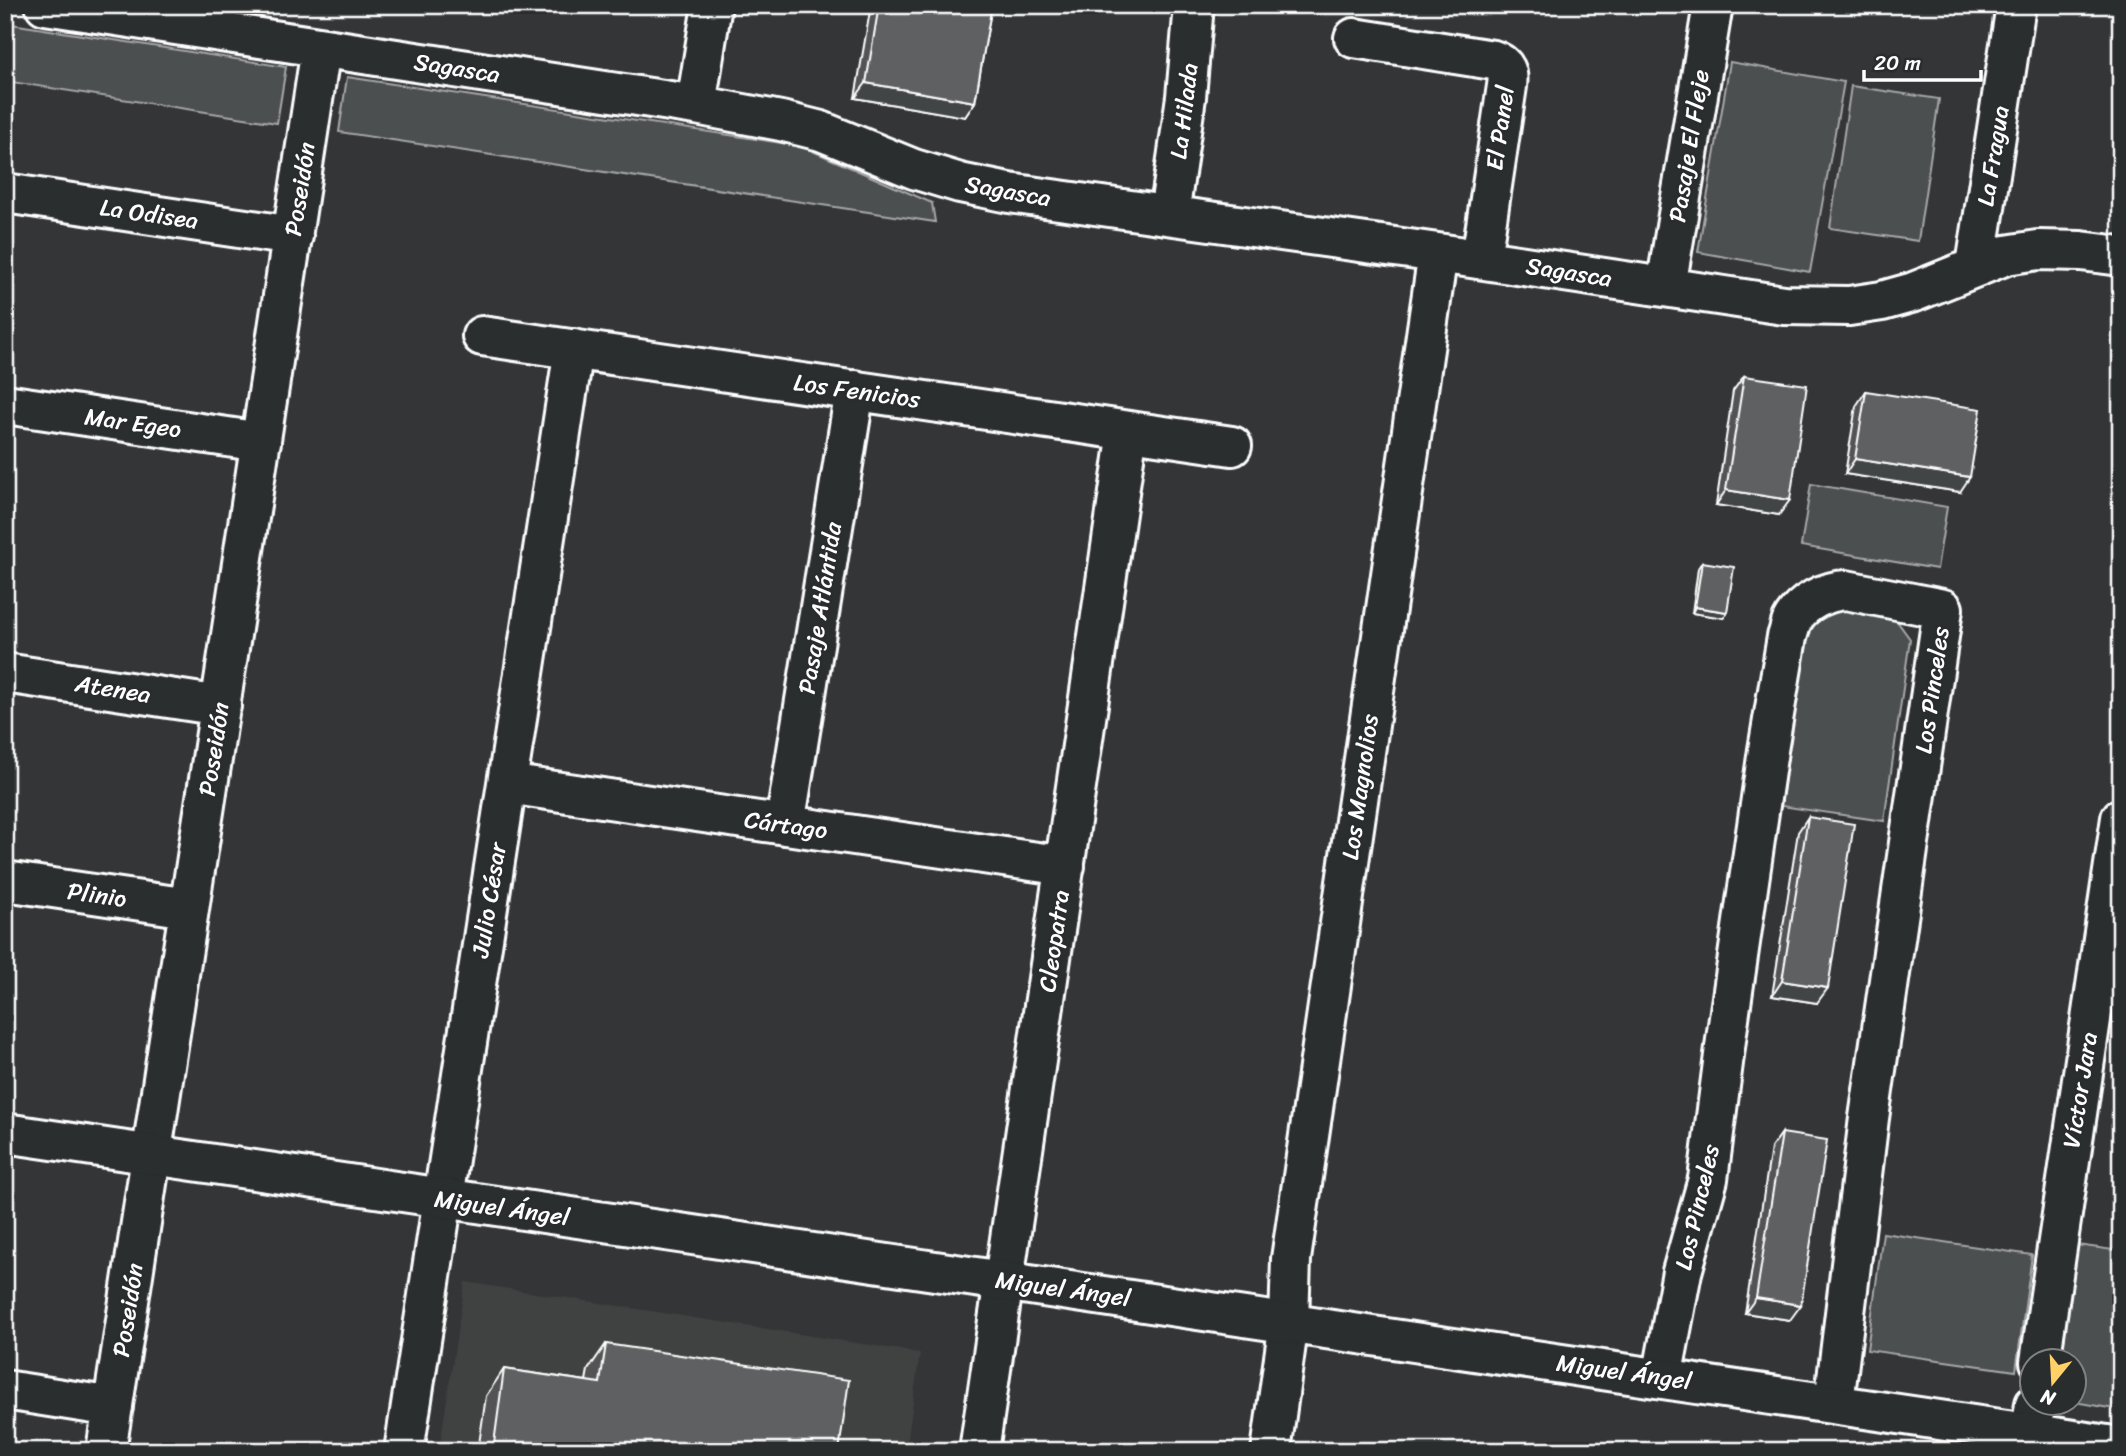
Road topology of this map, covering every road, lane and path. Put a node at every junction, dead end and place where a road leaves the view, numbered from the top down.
1 (712, 5) edge
2 (1194, 5) edge
3 (1713, 5) edge
4 (2016, 5) edge
5 (65, 7) edge
6 (1354, 38) dead end
7 (321, 48) junction
8 (696, 105) junction
9 (5, 193) edge
10 (1169, 215) junction
11 (293, 236) junction
12 (1438, 253) junction
13 (2121, 256) edge
14 (1480, 259) junction
15 (1976, 266) junction
16 (1666, 287) junction
17 (482, 336) dead end
18 (573, 349) junction
19 (856, 390) junction
20 (5, 404) edge
21 (1128, 431) junction
22 (261, 442) junction
23 (1232, 446) dead end
24 (5, 673) edge
25 (220, 706) junction
26 (507, 784) junction
27 (2121, 818) edge
28 (785, 825) junction
29 (1065, 866) junction
30 (5, 881) edge
31 (190, 908) junction
32 (5, 1133) edge
33 (152, 1156) junction
34 (443, 1200) junction
35 (1005, 1280) junction
36 (1289, 1322) junction
37 (2042, 1348) edge
38 (1662, 1378) junction
39 (5, 1390) edge
40 (1834, 1403) junction
41 (113, 1407) junction
42 (2018, 1417) edge
43 (2033, 1418) edge
44 (2121, 1447) edge
45 (106, 1451) edge
46 (404, 1451) edge
47 (979, 1451) edge
48 (1271, 1451) edge

1 - 8 street
2 - 10 street, La Hilada
3 - 16 street, Pasaje El Fleje
4 - 15 street, La Fragua
5 - 7 street, Sagasca
6 - 14 street, El Panel
7 - 8 street, Sagasca
7 - 11 street, Poseidón
8 - 10 street, Sagasca
9 - 11 street, La Odisea
10 - 12 street, Sagasca
11 - 22 street, Poseidón
12 - 14 street, Sagasca
12 - 36 street, Los Magnolios
13 - 15 street, Sagasca
14 - 16 street, Sagasca
15 - 16 street, Sagasca
17 - 18 street, Los Fenicios
18 - 19 street, Los Fenicios
18 - 26 street, Julio César
19 - 21 street, Los Fenicios
19 - 28 street, Pasaje Atlántida
20 - 22 street, Mar Egeo
21 - 23 street, Los Fenicios
21 - 29 street, Cleopatra
22 - 25 street, Poseidón
24 - 25 street, Atenea
25 - 31 street, Poseidón
26 - 28 street, Cártago
26 - 34 street, Julio César
27 - 37 street, Víctor Jara
28 - 29 street, Cártago
29 - 35 street, Cleopatra
30 - 31 street, Plinio
31 - 33 street, Poseidón
32 - 33 street, Miguel Ángel
33 - 34 street, Miguel Ángel
33 - 41 street, Poseidón
34 - 35 street, Miguel Ángel
34 - 46 street, Julio César
35 - 36 street, Miguel Ángel
35 - 47 street, Cleopatra
36 - 38 street, Miguel Ángel
36 - 48 street, Los Magnolios
38 - 40 street, Miguel Ángel
38 - 40 street, Los Pinceles
39 - 41 street
40 - 42 street, Miguel Ángel
41 - 45 street, Poseidón
43 - 44 street, Miguel Ángel

